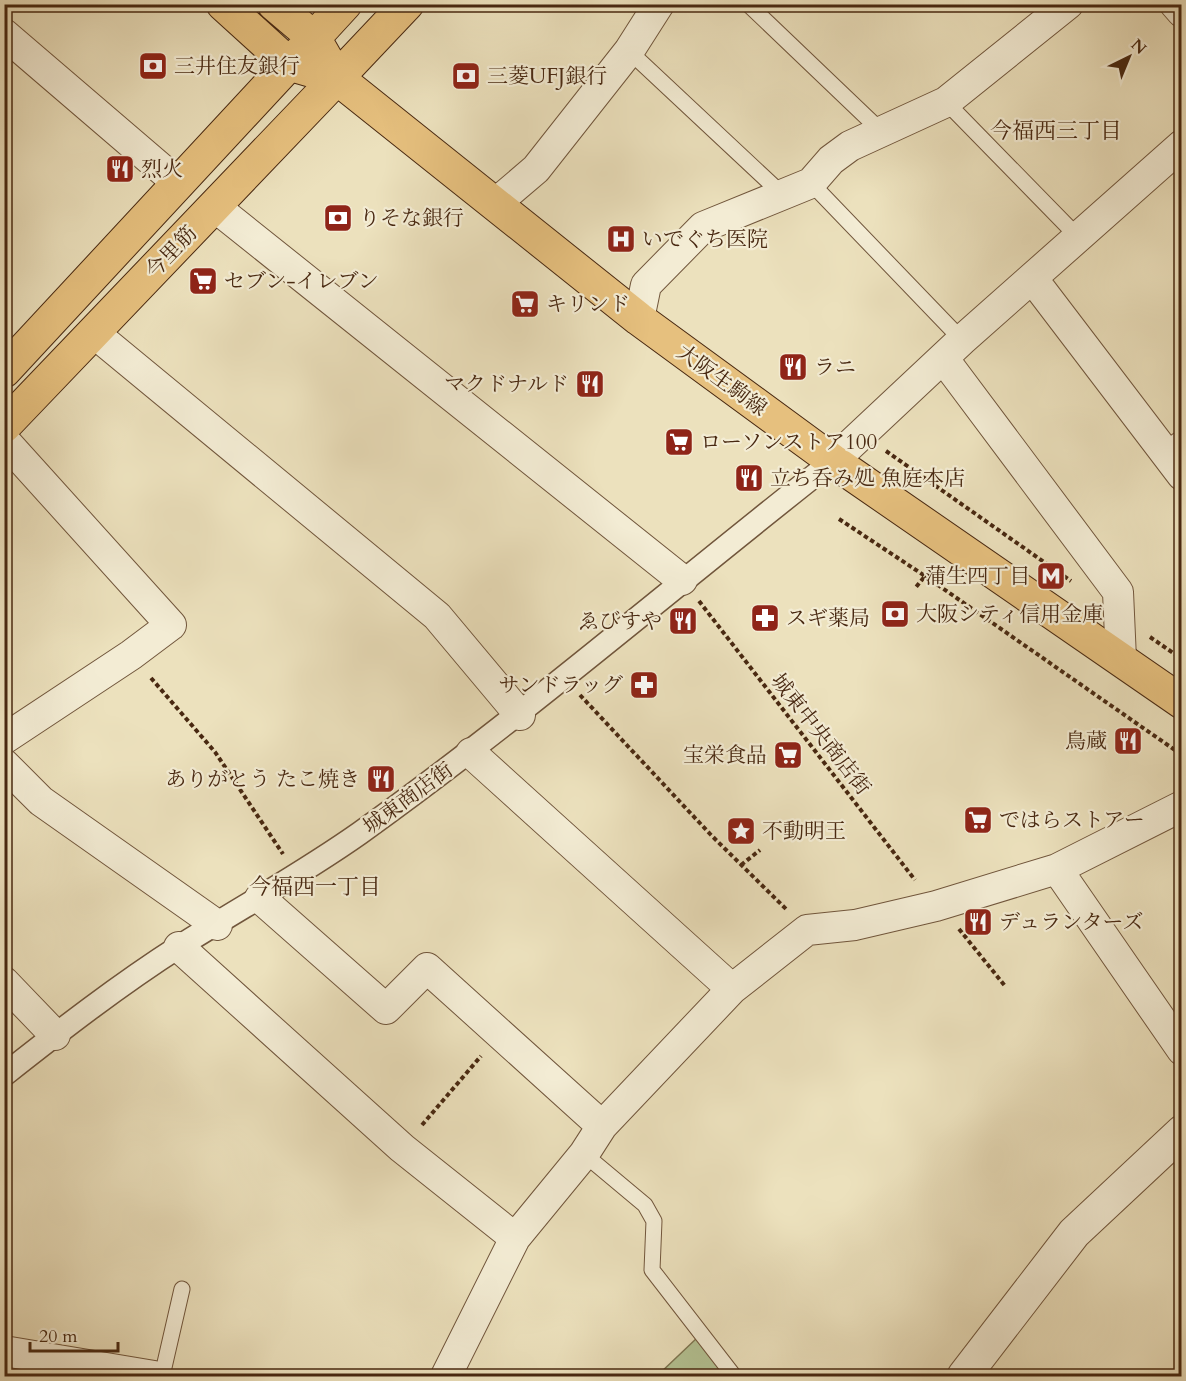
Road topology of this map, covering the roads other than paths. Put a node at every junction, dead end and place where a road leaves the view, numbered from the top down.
1 (223, 4) edge
2 (274, 4) edge
3 (345, 4) edge
4 (407, 4) edge
5 (659, 4) edge
6 (748, 4) edge
7 (1068, 4) edge
8 (1175, 4) edge
9 (1182, 12) edge
10 (314, 38) junction
11 (7, 39) edge
12 (629, 51) junction
13 (289, 64) junction
14 (337, 78) junction
15 (946, 102) junction
16 (883, 133) junction
17 (1182, 145) edge
18 (811, 183) junction
19 (179, 184) junction
20 (784, 196) junction
21 (495, 204) junction
22 (215, 207) junction
23 (1078, 237) junction
24 (1032, 278) junction
25 (639, 319) junction
26 (94, 333) junction
27 (953, 349) junction
28 (6, 368) edge
29 (4, 426) edge
30 (4, 440) edge
31 (1172, 444) edge
32 (833, 461) junction
33 (1182, 475) edge
34 (682, 579) junction
35 (1121, 659) junction
36 (1182, 702) edge
37 (520, 715) junction
38 (4, 739) edge
39 (471, 753) junction
40 (4, 764) edge
41 (1182, 806) edge
42 (1057, 869) junction
43 (260, 898) junction
44 (217, 925) junction
45 (179, 947) junction
46 (4, 981) edge
47 (732, 989) junction
48 (55, 1035) junction
49 (1182, 1050) edge
50 (4, 1075) edge
51 (603, 1126) junction
52 (1182, 1132) edge
53 (584, 1154) junction
54 (515, 1238) junction
55 (182, 1288) dead end
56 (4, 1351) edge
57 (966, 1376) edge
58 (154, 1377) edge
59 (162, 1377) edge
60 (446, 1377) edge
61 (734, 1377) edge

1 - 13 main road
2 - 10 main road
3 - 10 main road, 今里筋
4 - 14 main road, 今里筋
5 - 12 street
6 - 16 lane
7 - 15 street
8 - 9 street
10 - 13 main road, 今里筋
10 - 14 main road
11 - 19 street
12 - 20 lane
12 - 21 street
13 - 14 main road
13 - 19 main road, 今里筋
14 - 21 main road, 大阪生駒線
14 - 22 main road, 今里筋
15 - 16 street
15 - 23 lane
16 - 18 street
17 - 23 street
18 - 20 street
18 - 27 lane
19 - 28 main road, 今里筋
20 - 25 street
21 - 25 main road, 大阪生駒線
22 - 26 main road, 今里筋
22 - 34 street
23 - 24 street
24 - 27 street
24 - 31 street
25 - 32 main road, 大阪生駒線
26 - 29 main road, 今里筋
26 - 37 street
27 - 32 street
27 - 35 street
30 - 38 street
31 - 33 street
32 - 34 street, 城東商店街
32 - 35 main road, 大阪生駒線
34 - 37 street, 城東商店街
35 - 36 main road, 大阪生駒線
37 - 39 street, 城東商店街
39 - 43 street, 城東商店街
39 - 47 street
40 - 44 street
41 - 42 street
42 - 47 street
42 - 49 street
43 - 44 street, 城東商店街
43 - 51 street
44 - 45 street, 城東商店街
45 - 48 street, 城東商店街
45 - 54 street
46 - 48 street
47 - 51 street
48 - 50 street, 城東商店街
51 - 53 street
52 - 57 street
53 - 54 street
53 - 61 lane
54 - 60 street
55 - 59 lane
56 - 58 street

